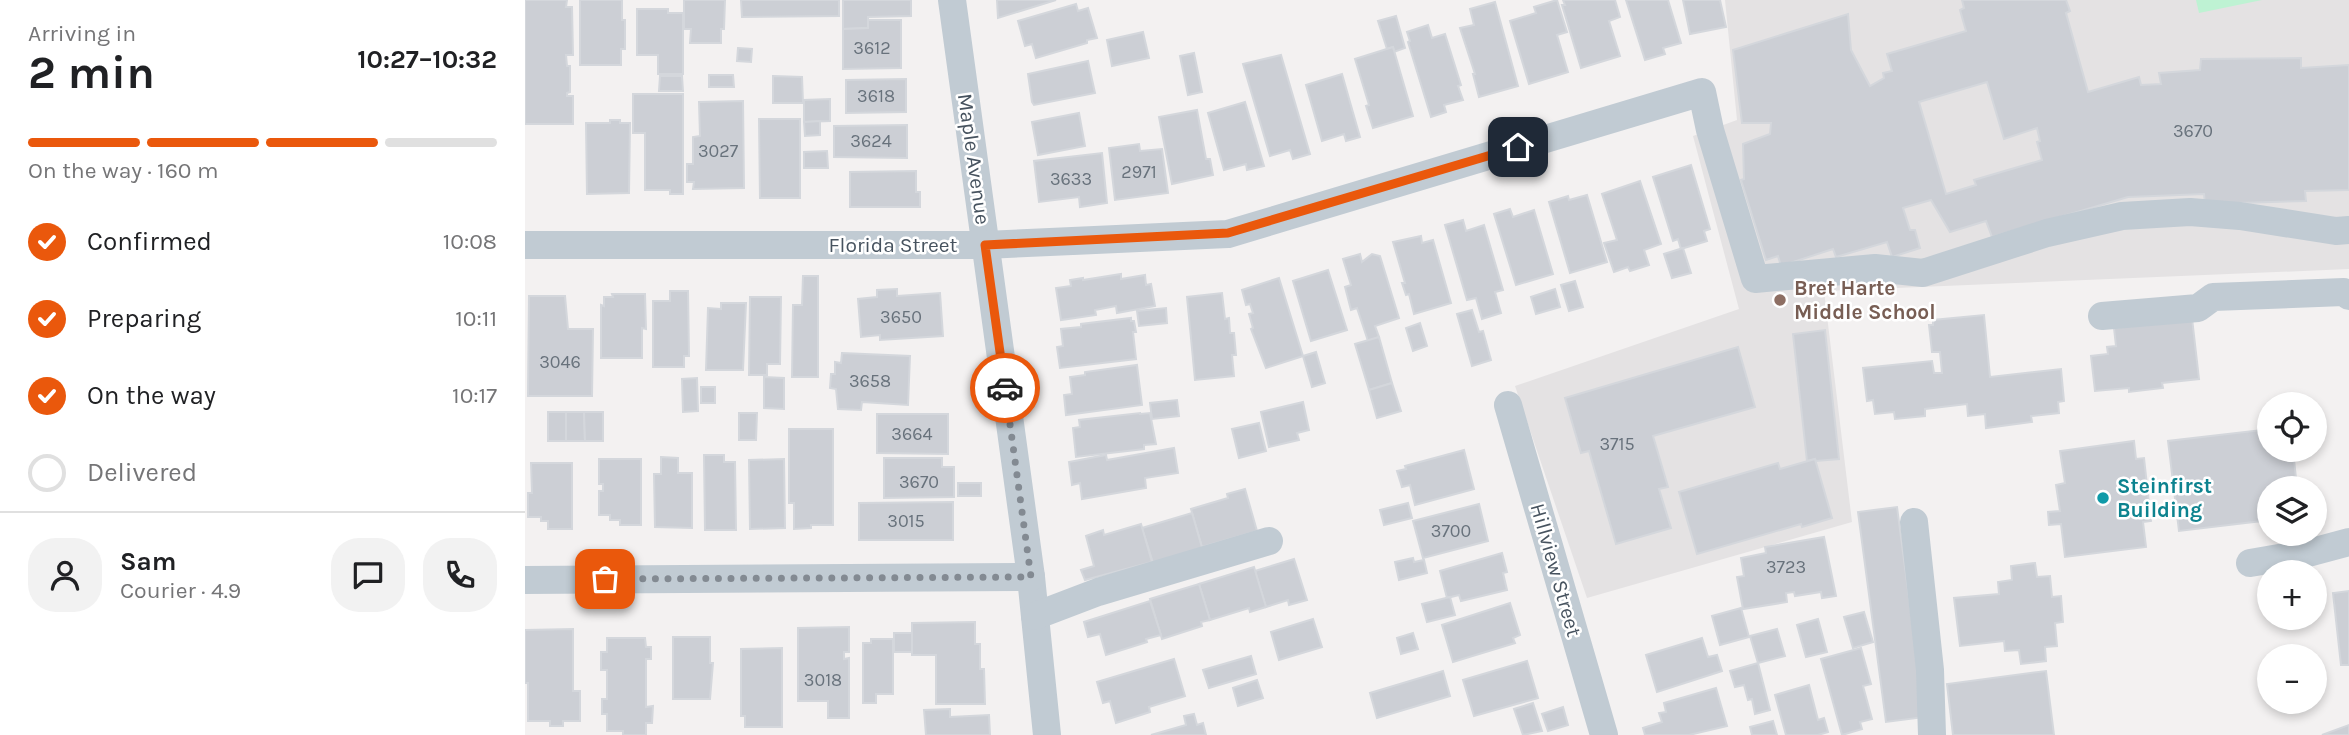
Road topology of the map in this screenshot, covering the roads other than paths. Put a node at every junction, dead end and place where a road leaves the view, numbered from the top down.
1 (952, 0) edge
2 (2349, 230) edge
3 (525, 245) edge
4 (985, 245) junction
5 (2349, 296) edge
6 (2102, 316) dead end
7 (1507, 405) dead end
8 (1914, 522) dead end
9 (1269, 541) dead end
10 (2349, 542) edge
11 (2250, 563) dead end
12 (1031, 577) junction
13 (525, 580) edge
14 (1035, 616) junction
15 (1047, 735) edge
16 (1604, 735) edge
17 (1932, 735) edge

1 - 4 street, Maple Avenue
2 - 4 street, Florida Street
3 - 4 street, Florida Street
4 - 12 street, Maple Avenue
5 - 6 street
7 - 16 street, Hillview Street
8 - 17 street
9 - 14 street
10 - 11 street
12 - 13 street
12 - 14 street, Maple Avenue
14 - 15 street, Maple Avenue

